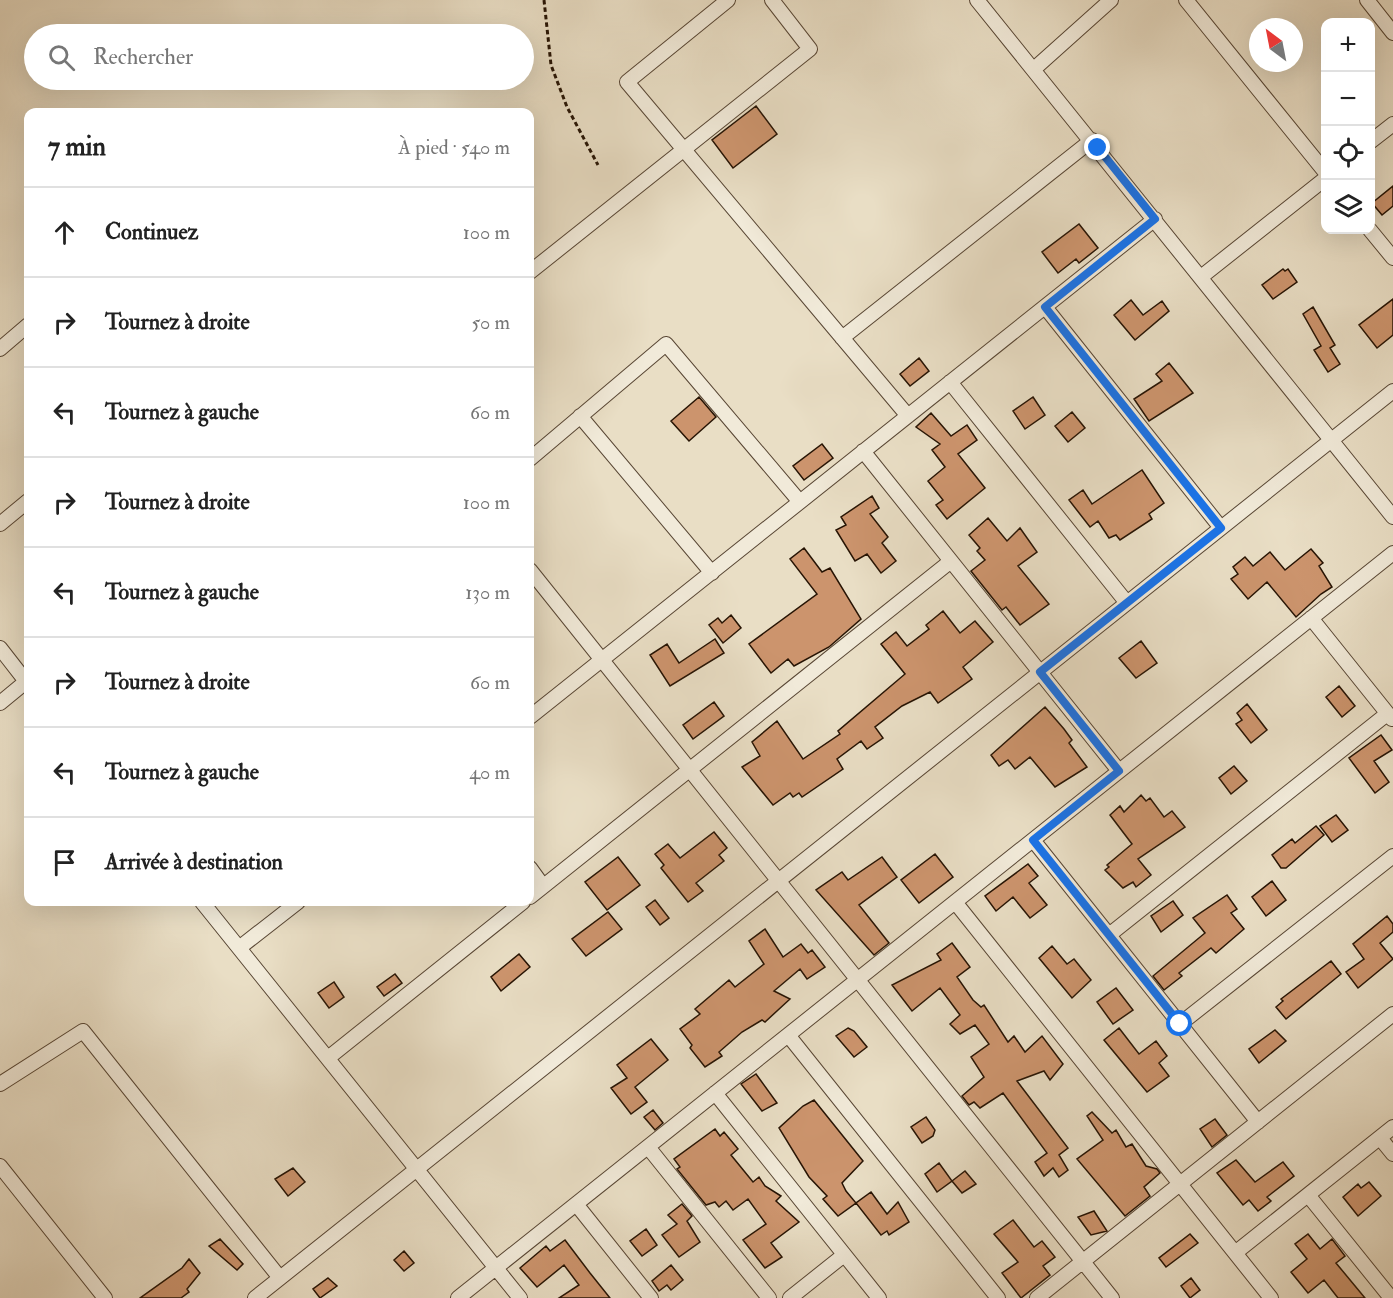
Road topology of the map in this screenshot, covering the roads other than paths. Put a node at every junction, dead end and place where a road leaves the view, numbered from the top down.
1 (728, 0) edge
2 (772, 0) edge
3 (977, 0) edge
4 (1112, 0) edge
5 (1186, 0) edge
6 (1367, 0) edge
7 (1393, 33) edge
8 (1034, 69) junction
9 (1393, 124) edge
10 (1375, 139) edge
11 (1092, 140) junction
12 (684, 149) junction
13 (1321, 170) edge
14 (1321, 180) edge
15 (1155, 219) junction
16 (1373, 234) edge
17 (1393, 258) edge
18 (534, 269) edge
19 (1201, 277) junction
20 (1045, 307) junction
21 (24, 328) edge
22 (842, 338) junction
23 (0, 349) edge
24 (950, 382) junction
25 (1393, 391) edge
26 (580, 416) junction
27 (908, 416) junction
28 (1332, 440) junction
29 (863, 451) junction
30 (534, 456) edge
31 (800, 502) junction
32 (24, 504) edge
33 (1393, 517) edge
34 (0, 524) edge
35 (1221, 528) junction
36 (1393, 553) edge
37 (951, 561) junction
38 (712, 573) junction
39 (534, 575) edge
40 (1127, 603) junction
41 (1311, 618) junction
42 (0, 648) edge
43 (601, 660) junction
44 (1040, 672) junction
45 (24, 677) edge
46 (24, 685) edge
47 (0, 703) edge
48 (534, 714) edge
49 (1390, 717) edge
50 (689, 770) junction
51 (1119, 771) junction
52 (1033, 840) junction
53 (1393, 856) edge
54 (534, 874) edge
55 (778, 881) junction
56 (543, 886) junction
57 (534, 894) edge
58 (955, 902) junction
59 (205, 906) edge
60 (293, 906) edge
61 (519, 906) edge
62 (1109, 935) junction
63 (239, 948) junction
64 (857, 980) junction
65 (1393, 1014) edge
66 (1180, 1024) junction
67 (788, 1035) junction
68 (328, 1058) junction
69 (0, 1084) edge
70 (715, 1093) junction
71 (1258, 1122) junction
72 (1393, 1127) edge
73 (1380, 1138) junction
74 (648, 1147) junction
75 (1393, 1154) edge
76 (0, 1166) edge
77 (416, 1169) junction
78 (1180, 1184) junction
79 (1308, 1195) junction
80 (576, 1204) junction
81 (1235, 1253) junction
82 (844, 1255) junction
83 (1083, 1262) junction
84 (496, 1268) junction
85 (280, 1278) junction
86 (105, 1298) edge
87 (255, 1298) edge
88 (458, 1298) edge
89 (520, 1298) edge
90 (651, 1298) edge
91 (769, 1298) edge
92 (790, 1298) edge
93 (879, 1298) edge
94 (998, 1298) edge
95 (1037, 1298) edge
96 (1112, 1298) edge
97 (1271, 1298) edge
98 (1391, 1298) edge

1 - 12 street
2 - 12 street
3 - 8 street
4 - 8 street
5 - 13 street
6 - 7 street
8 - 11 street
9 - 10 street
11 - 15 street
11 - 22 street
12 - 18 street
12 - 22 street
14 - 19 street
15 - 19 street
15 - 20 street
16 - 17 street
19 - 28 street
20 - 24 street
20 - 35 street
21 - 23 street
22 - 27 street
24 - 27 street
24 - 40 street
25 - 28 street
26 - 30 street
26 - 31 street
26 - 38 street
27 - 29 street
28 - 33 street
28 - 35 street
29 - 31 street
29 - 37 street
31 - 38 street
32 - 34 street
35 - 40 street
36 - 41 street
37 - 44 street
37 - 50 street
38 - 43 street
39 - 43 street
40 - 44 street
41 - 49 street
41 - 51 street
42 - 45 street
43 - 48 street
43 - 50 street
44 - 51 street
44 - 55 street
46 - 47 street
49 - 62 street
50 - 55 street
50 - 56 street
51 - 52 street
52 - 58 street
52 - 62 street
53 - 66 street
54 - 56 street
55 - 64 street
55 - 77 street
56 - 57 street
58 - 64 street
58 - 78 street
59 - 63 street
60 - 63 street
61 - 68 street
62 - 66 street
63 - 68 street
64 - 67 street
64 - 83 street
65 - 71 street
66 - 71 street
67 - 70 street
67 - 94 street
68 - 77 street
69 - 85 street
70 - 74 street
70 - 82 street
71 - 78 street
72 - 73 street
73 - 75 street
73 - 79 street
74 - 80 street
74 - 91 street
76 - 86 street
77 - 84 street
77 - 85 street
78 - 81 street
78 - 83 street
79 - 81 street
79 - 98 street
80 - 84 street
80 - 90 street
81 - 97 street
82 - 92 street
82 - 93 street
83 - 95 street
83 - 96 street
84 - 88 street
84 - 89 street
85 - 87 street

